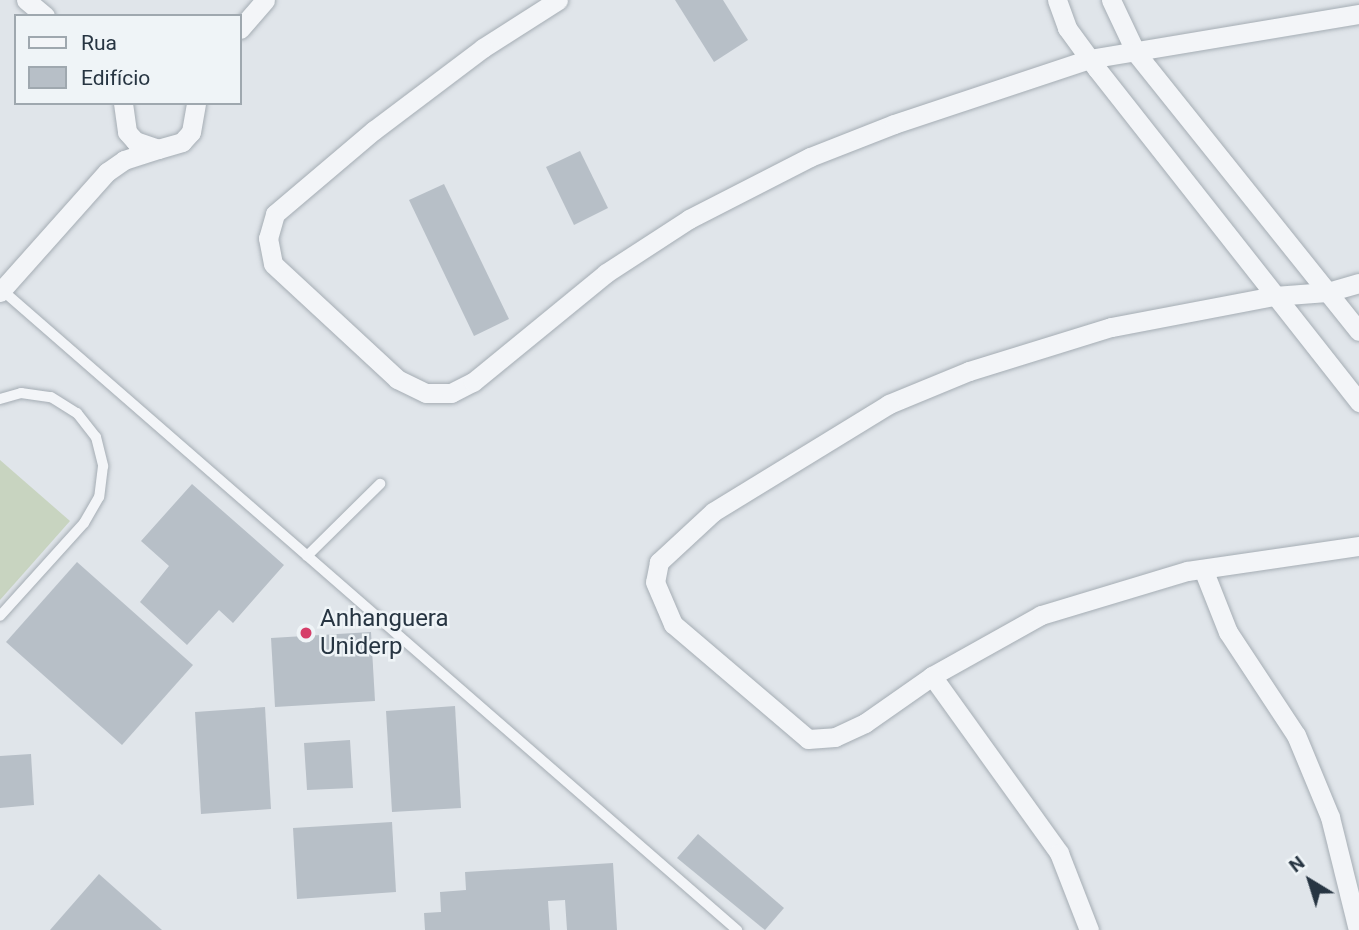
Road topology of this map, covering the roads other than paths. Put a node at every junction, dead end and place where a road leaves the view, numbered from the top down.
1 (26, 0) edge
2 (265, 0) edge
3 (558, 0) edge
4 (1057, 0) edge
5 (1111, 0) edge
6 (43, 14) edge
7 (1359, 14) edge
8 (242, 27) edge
9 (1136, 53) junction
10 (1089, 59) junction
11 (197, 105) edge
12 (122, 112) edge
13 (158, 149) junction
14 (107, 172) junction
15 (1359, 283) edge
16 (1, 291) edge
17 (1327, 292) junction
18 (1274, 296) junction
19 (1359, 331) edge
20 (0, 399) edge
21 (1359, 402) edge
22 (380, 484) dead end
23 (1359, 546) edge
24 (307, 556) junction
25 (1203, 569) junction
26 (0, 616) edge
27 (932, 676) junction
28 (737, 930) edge
29 (1089, 930) edge
30 (1358, 930) edge

1 - 6 street
2 - 8 street
3 - 10 street
4 - 10 street
5 - 9 street
7 - 9 street
9 - 10 street
9 - 17 street
10 - 18 street
11 - 13 street
12 - 13 street
12 - 14 street
13 - 14 street
14 - 16 street
15 - 17 street
16 - 24 lane
17 - 18 street
17 - 19 street
18 - 21 street
18 - 27 street
20 - 26 lane
22 - 24 lane
23 - 25 street
24 - 28 lane
25 - 27 street
25 - 30 street
27 - 29 street

